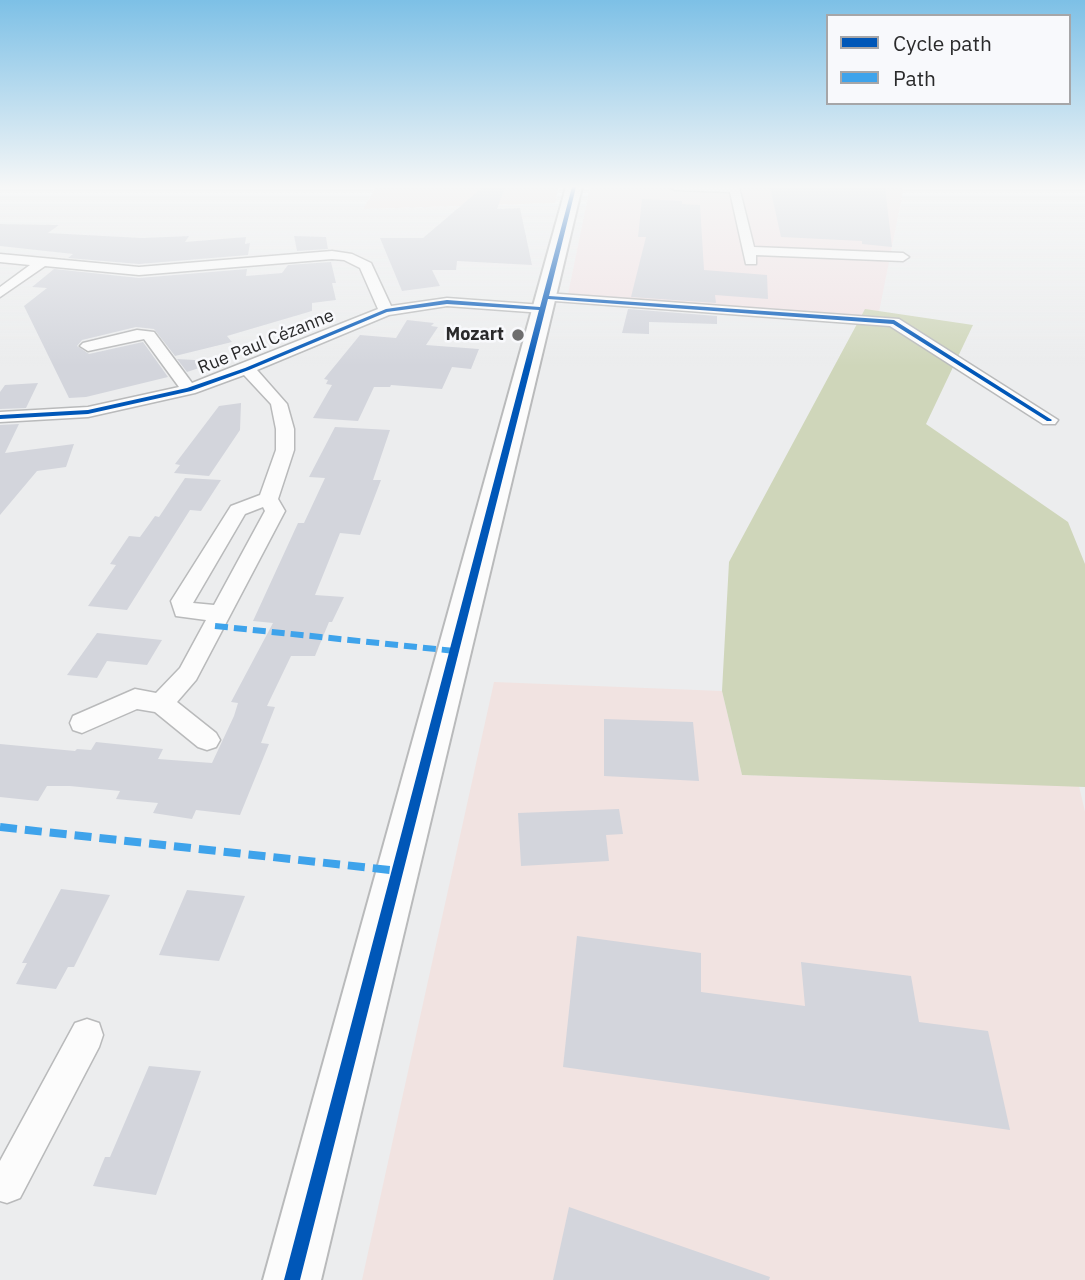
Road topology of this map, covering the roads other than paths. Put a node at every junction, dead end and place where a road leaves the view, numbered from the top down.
1 (559, 247) edge
2 (748, 247) edge
3 (903, 257) dead end
4 (0, 258) edge
5 (43, 262) junction
6 (0, 293) edge
7 (544, 303) junction
8 (386, 311) junction
9 (89, 346) dead end
10 (247, 369) junction
11 (189, 390) junction
12 (0, 417) edge
13 (1049, 420) dead end
14 (268, 499) junction
15 (221, 614) junction
16 (161, 703) junction
17 (82, 723) dead end
18 (207, 740) dead end
19 (87, 1035) dead end
20 (2, 1189) edge
21 (292, 1280) edge

1 - 7 main road
2 - 3 street
4 - 5 street
5 - 6 street
5 - 8 street
7 - 8 street, Rue Paul Cézanne
7 - 13 street
7 - 21 main road
8 - 10 street, Rue Paul Cézanne
9 - 11 street
10 - 11 street, Rue Paul Cézanne
10 - 14 street
11 - 12 street, Rue Paul Cézanne
14 - 15 street
14 - 15 street
15 - 16 street
16 - 17 street
16 - 18 street
19 - 20 street

